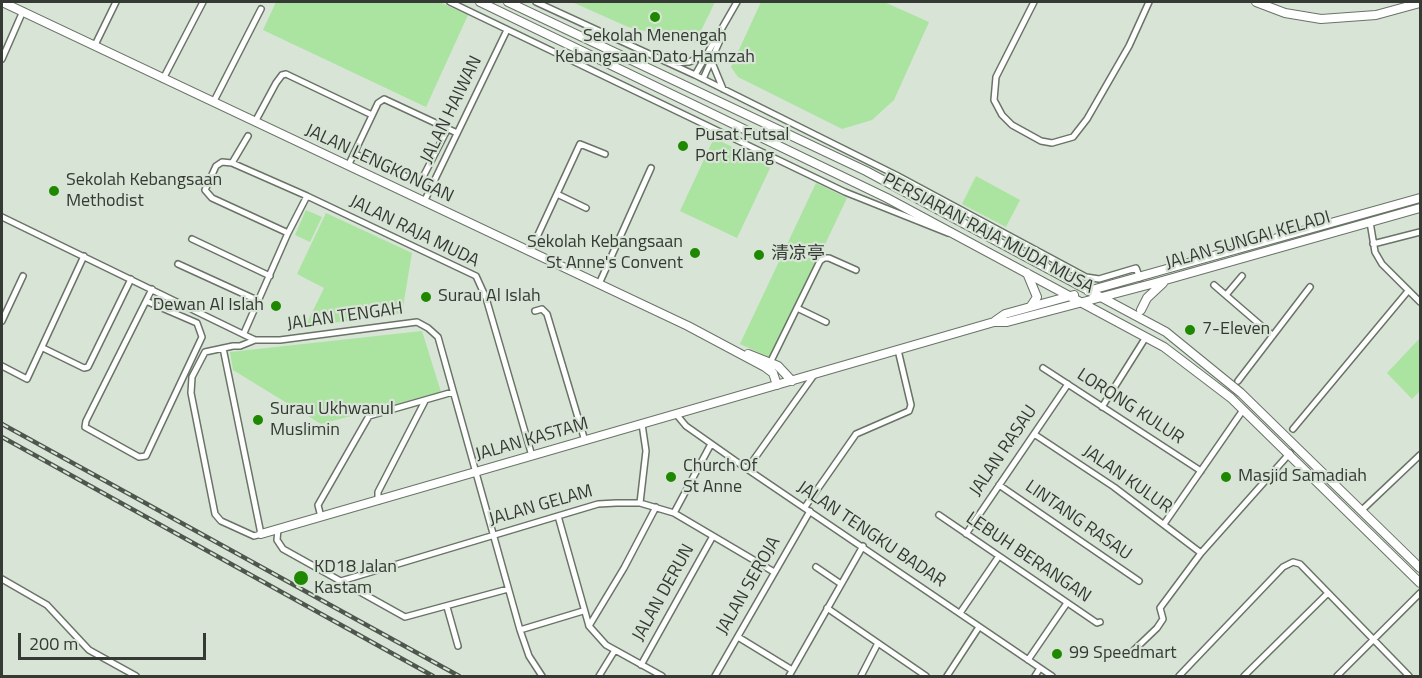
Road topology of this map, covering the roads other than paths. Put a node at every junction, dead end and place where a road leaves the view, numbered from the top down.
1 (2, 2) edge
2 (116, 2) edge
3 (203, 2) edge
4 (450, 2) edge
5 (480, 2) edge
6 (508, 2) edge
7 (536, 2) edge
8 (737, 2) edge
9 (1034, 2) edge
10 (1149, 2) edge
11 (1256, 2) edge
12 (1420, 3) edge
13 (261, 9) dead end
14 (23, 11) junction
15 (507, 30) junction
16 (721, 32) junction
17 (94, 45) junction
18 (707, 54) junction
19 (2, 59) edge
20 (711, 60) junction
21 (671, 63) junction
22 (695, 75) junction
23 (164, 79) junction
24 (703, 79) junction
25 (724, 90) junction
26 (214, 101) junction
27 (372, 115) junction
28 (255, 122) junction
29 (447, 130) junction
30 (457, 133) junction
31 (248, 136) dead end
32 (354, 154) junction
33 (605, 154) dead end
34 (232, 163) junction
35 (348, 166) junction
36 (651, 168) dead end
37 (557, 194) junction
38 (307, 196) junction
39 (1420, 198) edge
40 (424, 202) junction
41 (586, 208) dead end
42 (1420, 208) edge
43 (2, 217) edge
44 (1370, 222) junction
45 (1420, 232) edge
46 (288, 233) junction
47 (963, 237) junction
48 (192, 239) dead end
49 (1373, 244) junction
50 (1035, 251) junction
51 (530, 252) junction
52 (84, 256) junction
53 (178, 264) dead end
54 (1048, 269) junction
55 (856, 270) dead end
56 (1025, 270) junction
57 (23, 276) dead end
58 (270, 276) junction
59 (1242, 276) dead end
60 (1140, 278) junction
61 (131, 279) junction
62 (1167, 280) junction
63 (599, 284) junction
64 (1214, 285) dead end
65 (1310, 287) dead end
66 (152, 289) junction
67 (1089, 291) junction
68 (1408, 291) junction
69 (1071, 295) junction
70 (1226, 295) junction
71 (1101, 297) junction
72 (146, 301) junction
73 (259, 301) junction
74 (1083, 302) junction
75 (1420, 302) edge
76 (1031, 306) junction
77 (797, 308) junction
78 (1141, 310) dead end
79 (535, 311) dead end
80 (2, 321) edge
81 (826, 322) dead end
82 (994, 322) junction
83 (244, 333) junction
84 (1272, 335) junction
85 (1146, 337) junction
86 (255, 340) junction
87 (43, 348) junction
88 (223, 348) junction
89 (898, 350) junction
90 (744, 354) junction
91 (770, 363) junction
92 (2, 366) edge
93 (1043, 369) dead end
94 (814, 375) junction
95 (792, 381) junction
96 (1238, 381) dead end
97 (1068, 384) junction
98 (777, 385) junction
99 (453, 392) junction
100 (424, 401) junction
101 (1102, 406) junction
102 (1243, 410) junction
103 (676, 414) junction
104 (642, 424) junction
105 (1293, 429) dead end
106 (1034, 434) junction
107 (585, 441) junction
108 (711, 444) junction
109 (1290, 453) junction
110 (532, 456) junction
111 (1420, 456) edge
112 (747, 469) junction
113 (1201, 471) junction
114 (477, 472) junction
115 (999, 485) junction
116 (378, 501) junction
117 (640, 503) junction
118 (656, 507) junction
119 (808, 509) junction
120 (1362, 510) junction
121 (674, 513) junction
122 (939, 515) dead end
123 (558, 516) junction
124 (321, 517) junction
125 (1164, 524) junction
126 (278, 529) junction
127 (261, 534) junction
128 (966, 534) junction
129 (494, 536) junction
130 (713, 536) junction
131 (863, 546) junction
132 (1200, 553) junction
133 (999, 556) junction
134 (816, 567) dead end
135 (1420, 568) edge
136 (774, 572) junction
137 (2, 579) edge
138 (341, 581) junction
139 (1139, 581) dead end
140 (1420, 583) edge
141 (841, 584) junction
142 (508, 589) junction
143 (1328, 593) junction
144 (1420, 593) edge
145 (1067, 603) junction
146 (447, 607) junction
147 (827, 608) junction
148 (583, 611) junction
149 (960, 613) junction
150 (1100, 622) dead end
151 (589, 626) junction
152 (979, 627) junction
153 (520, 630) junction
154 (738, 637) junction
155 (1374, 640) junction
156 (878, 643) junction
157 (458, 646) dead end
158 (615, 650) junction
159 (1134, 650) dead end
160 (1028, 660) junction
161 (641, 664) junction
162 (1040, 668) junction
163 (792, 670) junction
164 (1181, 675) edge
165 (136, 676) edge
166 (542, 676) edge
167 (599, 676) edge
168 (662, 676) edge
169 (715, 676) edge
170 (789, 676) edge
171 (861, 676) edge
172 (926, 676) edge
173 (947, 676) edge
174 (1035, 676) edge
175 (1052, 676) edge
176 (1189, 676) edge
177 (1244, 676) edge
178 (1337, 676) edge
179 (1409, 676) edge

1 - 14 street, JALAN LENGKONGAN
2 - 17 street
3 - 23 street
4 - 15 street
5 - 47 street, PERSIARAN RAJA MUDA MUSA
6 - 54 street, PERSIARAN RAJA MUDA MUSA
7 - 21 street
8 - 16 street
9 - 10 street
11 - 12 street
13 - 26 street
14 - 17 street, JALAN LENGKONGAN
14 - 19 street
15 - 30 street, JALAN HAIWAN
15 - 47 street
16 - 18 street
16 - 20 street
17 - 23 street, JALAN LENGKONGAN
18 - 21 street
18 - 22 street
20 - 24 street
20 - 25 street
21 - 22 street
22 - 24 street
23 - 26 street, JALAN LENGKONGAN
24 - 25 street
25 - 50 street
26 - 28 street, JALAN LENGKONGAN
27 - 28 street
27 - 29 street
27 - 32 street
28 - 35 street, JALAN LENGKONGAN
29 - 30 street
29 - 32 street
30 - 40 street, JALAN HAIWAN
31 - 34 street
32 - 35 street
33 - 37 street
34 - 38 street, JALAN RAJA MUDA
34 - 46 street
35 - 40 street, JALAN LENGKONGAN
36 - 63 street
37 - 41 street
37 - 51 street
38 - 46 street
38 - 110 street, JALAN RAJA MUDA
39 - 60 street, JALAN SUNGAI KELADI
40 - 51 street, JALAN LENGKONGAN
42 - 44 street, JALAN SUNGAI KELADI
43 - 52 street
44 - 49 street
44 - 62 street, JALAN SUNGAI KELADI
45 - 49 street
46 - 58 street
47 - 56 street, PERSIARAN RAJA MUDA MUSA
48 - 58 street
49 - 68 street
50 - 54 street
50 - 60 street
51 - 63 street, JALAN LENGKONGAN
52 - 61 street
52 - 87 street
53 - 73 street
54 - 67 street, PERSIARAN RAJA MUDA MUSA
55 - 77 street
56 - 69 street, PERSIARAN RAJA MUDA MUSA
56 - 76 street
57 - 80 street
58 - 73 street
59 - 70 street
60 - 67 street, JALAN SUNGAI KELADI
61 - 66 street
61 - 87 street
62 - 71 street, JALAN SUNGAI KELADI
62 - 78 street
63 - 90 street, JALAN LENGKONGAN
64 - 70 street
65 - 84 street
66 - 72 street
66 - 83 street
67 - 69 street, JALAN KASTAM
67 - 71 street, PERSIARAN RAJA MUDA MUSA
68 - 75 street
68 - 105 street
69 - 74 street, PERSIARAN RAJA MUDA MUSA
69 - 76 street, JALAN KASTAM
70 - 84 street
71 - 74 street, JALAN SUNGAI KELADI
71 - 120 street, PERSIARAN RAJA MUDA MUSA
72 - 72 street
73 - 83 street
74 - 82 street, JALAN KASTAM
74 - 85 street, PERSIARAN RAJA MUDA MUSA
76 - 82 street, JALAN KASTAM
77 - 81 street
77 - 91 street
79 - 107 street
82 - 89 street, JALAN KASTAM
83 - 86 street
84 - 96 street
85 - 101 street
85 - 102 street, PERSIARAN RAJA MUDA MUSA
86 - 88 street, JALAN TENGAH
86 - 99 street, JALAN TENGAH
87 - 92 street
88 - 127 street
88 - 127 street, JALAN TENGAH
89 - 94 street, JALAN KASTAM
89 - 119 street, JALAN SEROJA
90 - 91 street, JALAN LENGKONGAN
90 - 98 street, JALAN LENGKONGAN
91 - 95 street, JALAN LENGKONGAN
93 - 97 street, LORONG KULUR
94 - 95 street, JALAN KASTAM
94 - 112 street
95 - 98 street, JALAN KASTAM
97 - 101 street, LORONG KULUR
97 - 106 street, JALAN RASAU
98 - 103 street, JALAN KASTAM
99 - 100 street
99 - 114 street, JALAN TENGAH
100 - 116 street
100 - 124 street
101 - 113 street, LORONG KULUR
102 - 109 street, PERSIARAN RAJA MUDA MUSA
102 - 113 street
103 - 104 street, JALAN KASTAM
103 - 108 street, JALAN TENGKU BADAR
104 - 107 street, JALAN KASTAM
104 - 117 street
106 - 115 street, JALAN RASAU
106 - 125 street, JALAN KULUR
107 - 110 street, JALAN KASTAM
108 - 112 street, JALAN TENGKU BADAR
108 - 121 street
109 - 132 street
109 - 140 street, PERSIARAN RAJA MUDA MUSA
110 - 114 street, JALAN KASTAM
111 - 120 street
112 - 119 street, JALAN TENGKU BADAR
113 - 125 street
114 - 116 street, JALAN KASTAM
114 - 129 street, JALAN TENGAH
115 - 128 street, JALAN RASAU
115 - 139 street, LINTANG RASAU
116 - 124 street, JALAN KASTAM
117 - 118 street, JALAN GELAM
117 - 123 street, JALAN GELAM
118 - 121 street, JALAN GELAM
118 - 151 street
119 - 131 street, JALAN TENGKU BADAR
119 - 136 street, JALAN SEROJA
120 - 135 street, PERSIARAN RAJA MUDA MUSA
121 - 130 street, JALAN GELAM
122 - 128 street, LEBUH BERANGAN
123 - 129 street, JALAN GELAM
123 - 148 street
124 - 126 street, JALAN KASTAM
125 - 132 street, JALAN KULUR
126 - 127 street, JALAN KASTAM
126 - 138 street
128 - 133 street, LEBUH BERANGAN
129 - 138 street, JALAN GELAM
129 - 142 street, JALAN TENGAH
130 - 136 street, JALAN GELAM
130 - 161 street, JALAN DERUN
131 - 141 street
131 - 149 street, JALAN TENGKU BADAR
132 - 159 street
133 - 145 street, LEBUH BERANGAN
133 - 149 street
134 - 141 street
136 - 154 street, JALAN SEROJA
137 - 165 street
138 - 146 street
141 - 147 street
142 - 146 street
142 - 153 street, JALAN TENGAH
143 - 155 street
143 - 164 street
143 - 177 street
144 - 155 street
145 - 150 street, LEBUH BERANGAN
145 - 160 street
146 - 157 street
147 - 156 street
147 - 163 street
148 - 151 street
148 - 153 street
149 - 152 street, JALAN TENGKU BADAR
151 - 158 street
152 - 160 street, JALAN TENGKU BADAR
152 - 173 street
153 - 166 street, JALAN TENGAH
154 - 163 street
154 - 169 street, JALAN SEROJA
155 - 178 street
155 - 179 street
156 - 171 street
156 - 172 street
158 - 161 street
158 - 167 street
160 - 162 street, JALAN TENGKU BADAR
161 - 168 street
162 - 174 street
162 - 175 street, JALAN TENGKU BADAR
163 - 170 street
164 - 176 street

